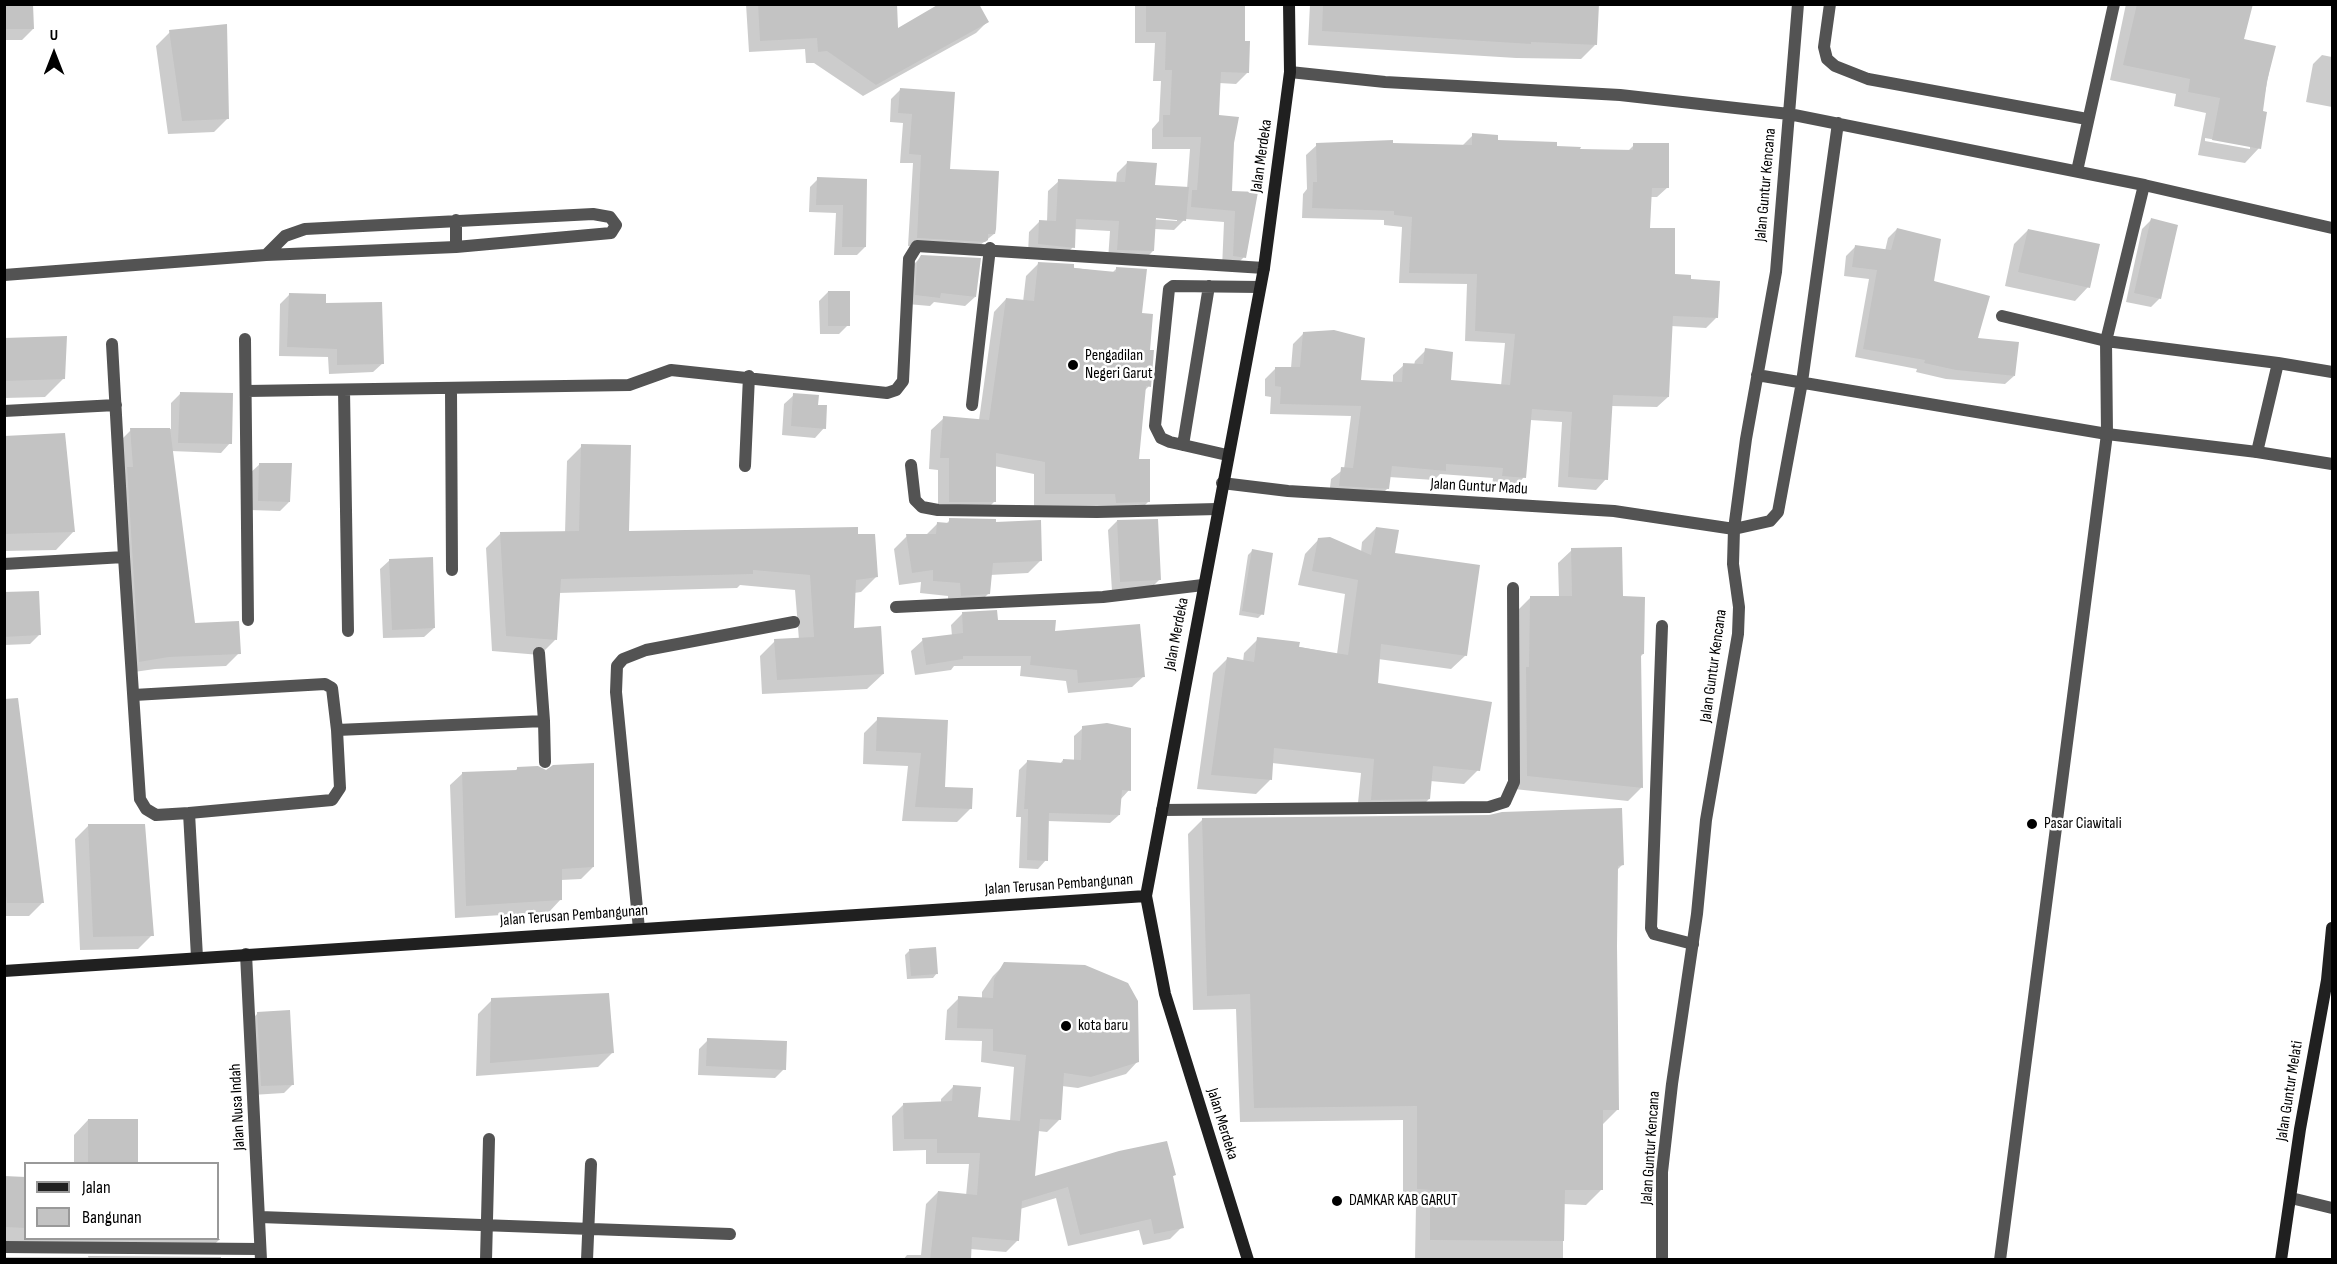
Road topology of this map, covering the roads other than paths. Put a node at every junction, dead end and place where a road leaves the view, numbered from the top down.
1 (1289, 4) edge
2 (1798, 4) edge
3 (1830, 4) edge
4 (2114, 4) edge
5 (1290, 72) junction
6 (1789, 114) junction
7 (2087, 119) junction
8 (1838, 123) junction
9 (2077, 171) junction
10 (2144, 185) junction
11 (456, 220) junction
12 (2332, 228) edge
13 (456, 247) junction
14 (990, 248) junction
15 (266, 255) junction
16 (1264, 268) junction
17 (4, 275) edge
18 (1209, 286) junction
19 (1260, 287) junction
20 (2002, 316) dead end
21 (245, 339) dead end
22 (2106, 341) junction
23 (112, 345) dead end
24 (2278, 363) junction
25 (2332, 372) edge
26 (1757, 375) junction
27 (748, 376) junction
28 (1802, 382) junction
29 (451, 389) junction
30 (344, 390) junction
31 (247, 391) junction
32 (116, 405) junction
33 (972, 405) dead end
34 (4, 411) edge
35 (2108, 434) junction
36 (1183, 445) junction
37 (2257, 452) junction
38 (1227, 455) junction
39 (2332, 464) edge
40 (911, 465) dead end
41 (745, 466) dead end
42 (1222, 483) junction
43 (1217, 509) junction
44 (1734, 529) junction
45 (124, 557) junction
46 (4, 564) edge
47 (452, 570) dead end
48 (1203, 585) junction
49 (1513, 588) dead end
50 (896, 607) dead end
51 (248, 620) dead end
52 (794, 622) dead end
53 (1662, 626) dead end
54 (348, 631) dead end
55 (539, 653) dead end
56 (134, 695) junction
57 (544, 721) junction
58 (337, 730) junction
59 (545, 762) dead end
60 (1162, 810) junction
61 (189, 813) junction
62 (1146, 896) junction
63 (639, 928) junction
64 (2332, 928) edge
65 (1693, 944) junction
66 (246, 954) junction
67 (197, 957) junction
68 (4, 970) edge
69 (489, 1139) dead end
70 (591, 1164) dead end
71 (2290, 1198) junction
72 (2332, 1208) edge
73 (260, 1217) junction
74 (487, 1224) junction
75 (589, 1231) junction
76 (730, 1234) dead end
77 (4, 1248) edge
78 (261, 1254) edge
79 (486, 1260) edge
80 (587, 1260) edge
81 (1248, 1260) edge
82 (1662, 1260) edge
83 (2000, 1260) edge
84 (2281, 1260) edge

1 - 5 street, Jalan Merdeka
2 - 6 street, Jalan Guntur Kencana
3 - 7 street
4 - 7 street
5 - 6 street
5 - 16 street, Jalan Merdeka
6 - 8 street
6 - 26 street, Jalan Guntur Kencana
7 - 9 street
8 - 9 street
8 - 28 street
9 - 10 street
10 - 12 street
10 - 22 street
11 - 13 street
11 - 13 street
11 - 15 street
13 - 15 street
14 - 16 street
14 - 27 street
14 - 33 street
15 - 17 street
16 - 19 street, Jalan Merdeka
18 - 19 street
18 - 36 street
18 - 36 street
19 - 38 street, Jalan Merdeka
20 - 22 street
21 - 31 street
22 - 24 street
22 - 35 street
23 - 32 street
24 - 25 street
24 - 37 street
26 - 28 street
26 - 44 street, Jalan Guntur Kencana
27 - 29 street
27 - 41 street
28 - 35 street
28 - 44 street
29 - 30 street
29 - 47 street
30 - 31 street
30 - 54 street
31 - 51 street
32 - 34 street
32 - 45 street
35 - 37 street
35 - 83 street
36 - 38 street
37 - 39 street
38 - 42 street, Jalan Merdeka
40 - 43 street
42 - 43 street, Jalan Merdeka
42 - 44 street, Jalan Guntur Madu
43 - 48 street, Jalan Merdeka
44 - 65 street, Jalan Guntur Kencana
45 - 46 street
45 - 56 street
48 - 50 street
48 - 60 street, Jalan Merdeka
49 - 60 street
52 - 63 street
53 - 65 street
55 - 57 street
56 - 58 street
56 - 61 street
57 - 58 street
57 - 59 street
58 - 61 street
60 - 62 street, Jalan Merdeka
61 - 67 street
62 - 63 street, Jalan Terusan Pembangunan
62 - 81 street, Jalan Merdeka
63 - 66 street, Jalan Terusan Pembangunan
64 - 71 street, Jalan Guntur Melati
65 - 82 street, Jalan Guntur Kencana
66 - 67 street, Jalan Terusan Pembangunan
66 - 73 street, Jalan Nusa Indah
67 - 68 street, Jalan Terusan Pembangunan
69 - 74 street
70 - 75 street
71 - 72 street
71 - 84 street, Jalan Guntur Melati
73 - 74 street
73 - 78 street, Jalan Nusa Indah
74 - 75 street
74 - 79 street
75 - 76 street
75 - 80 street
77 - 78 street

